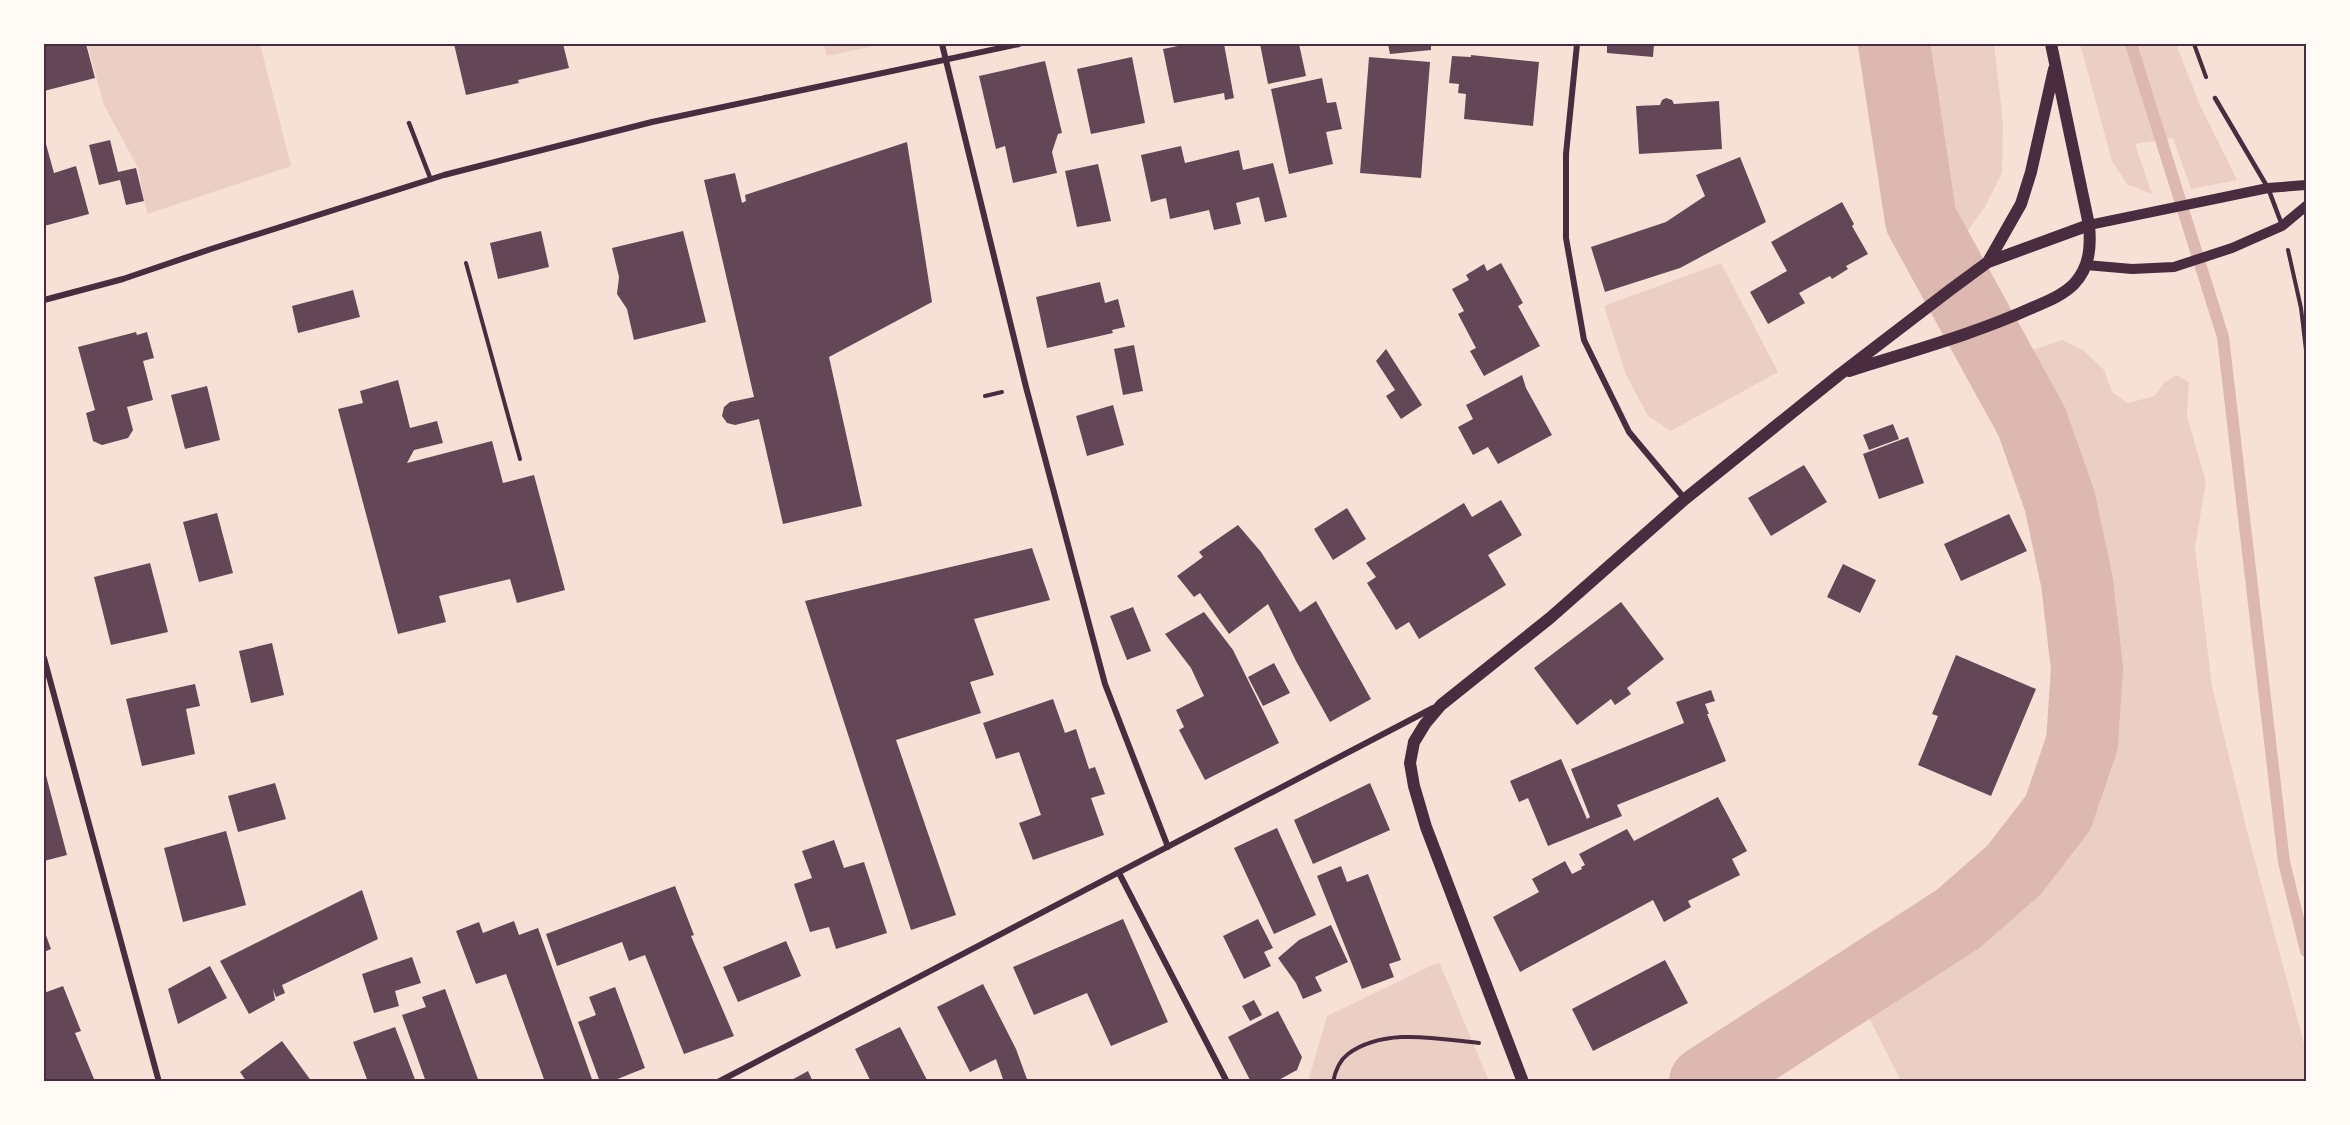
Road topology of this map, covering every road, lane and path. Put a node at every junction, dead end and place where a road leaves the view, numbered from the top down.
1 (942, 44) edge
2 (1019, 44) edge
3 (1577, 44) edge
4 (2051, 44) edge
5 (2194, 44) edge
6 (946, 58) junction
7 (2056, 64) junction
8 (2215, 98) joint
9 (409, 123) dead end
10 (431, 180) junction
11 (2307, 185) edge
12 (2268, 188) junction
13 (2307, 206) edge
14 (2089, 225) junction
15 (2282, 226) junction
16 (1988, 262) junction
17 (466, 263) dead end
18 (2086, 265) junction
19 (44, 300) edge
20 (2307, 306) edge
21 (2301, 308) junction
22 (2307, 350) edge
23 (1839, 375) junction
24 (520, 459) dead end
25 (1685, 499) junction
26 (44, 658) edge
27 (1441, 705) junction
28 (1168, 847) junction
29 (1119, 873) junction
30 (1510, 1047) junction
31 (159, 1082) edge
32 (718, 1082) edge
33 (1227, 1082) edge
34 (1333, 1082) edge
35 (1523, 1082) edge

1 - 6 street
2 - 6 street
3 - 25 street
4 - 7 main road
5 - 8 path
6 - 10 street
6 - 28 street
7 - 14 main road
7 - 16 main road
8 - 12 lane
9 - 10 lane
10 - 19 street
11 - 12 street
12 - 14 street
12 - 15 lane
13 - 15 street
14 - 16 main road
14 - 18 main road
15 - 18 street
15 - 21 path
16 - 23 main road
17 - 24 path
18 - 23 main road
20 - 21 path
21 - 22 path
23 - 25 main road
25 - 27 main road
26 - 31 street
27 - 28 street
27 - 30 main road
28 - 29 street
29 - 32 street
29 - 33 street
30 - 34 path
30 - 35 main road

